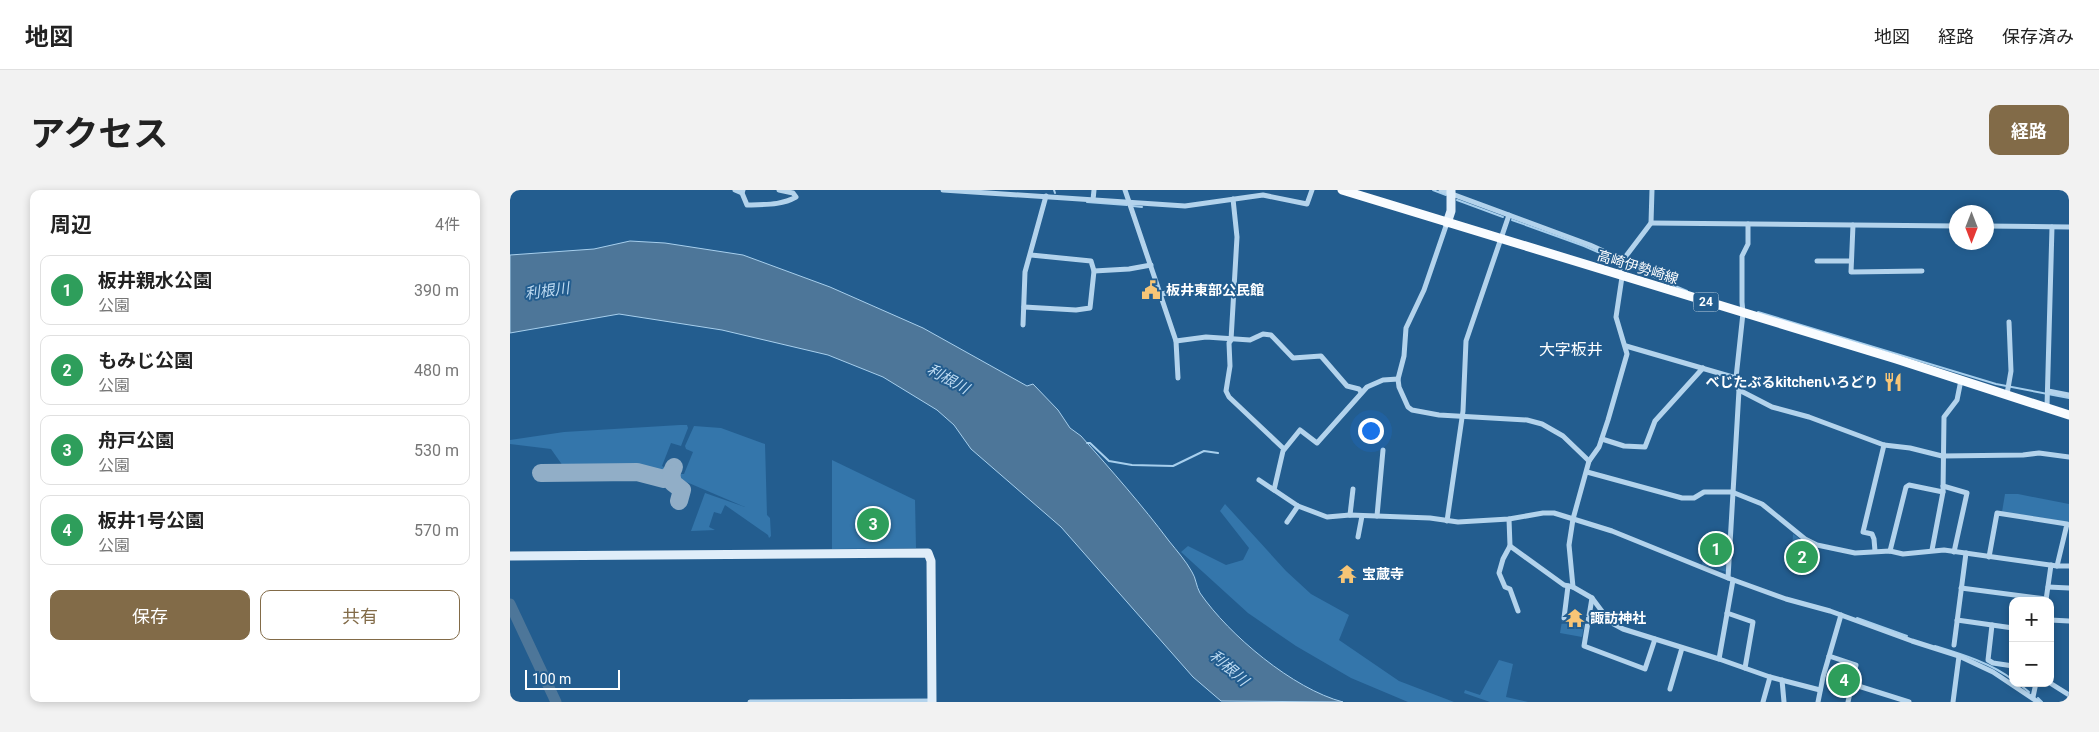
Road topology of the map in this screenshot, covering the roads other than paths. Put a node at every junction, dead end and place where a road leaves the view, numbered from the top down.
1 (734, 190) edge
2 (779, 190) edge
3 (943, 190) edge
4 (1049, 190) edge
5 (1094, 190) edge
6 (1125, 190) edge
7 (1312, 190) edge
8 (1342, 190) edge
9 (1441, 190) edge
10 (1652, 190) edge
11 (743, 191) edge
12 (1451, 192) edge
13 (1049, 197) junction
14 (1233, 199) junction
15 (1094, 200) junction
16 (1128, 203) junction
17 (1509, 215) junction
18 (1447, 223) junction
19 (1651, 223) junction
20 (1748, 224) junction
21 (1853, 226) junction
22 (1949, 226) edge
23 (1994, 226) edge
24 (2052, 227) junction
25 (2069, 227) edge
26 (1501, 239) junction
27 (1031, 255) junction
28 (1623, 260) junction
29 (1816, 260) dead end
30 (1851, 261) junction
31 (1151, 265) junction
32 (1094, 271) junction
33 (1922, 271) dead end
34 (1620, 276) junction
35 (1233, 290) junction
36 (1161, 294) junction
37 (1024, 308) junction
38 (1743, 313) junction
39 (2009, 322) dead end
40 (1023, 325) dead end
41 (1176, 340) junction
42 (1231, 340) junction
43 (1626, 346) junction
44 (1702, 368) junction
45 (1178, 378) dead end
46 (1736, 378) junction
47 (1398, 379) junction
48 (1961, 380) junction
49 (1739, 390) junction
50 (2048, 391) junction
51 (1361, 392) junction
52 (2007, 394) junction
53 (2069, 395) edge
54 (2047, 407) junction
55 (2069, 414) edge
56 (1462, 417) junction
57 (1602, 439) junction
58 (1884, 445) junction
59 (1284, 449) junction
60 (1383, 450) dead end
61 (1942, 456) junction
62 (2069, 457) edge
63 (1589, 461) junction
64 (1587, 472) junction
65 (1259, 480) dead end
66 (1354, 489) dead end
67 (1943, 489) junction
68 (1274, 490) junction
69 (1732, 492) junction
70 (1298, 506) junction
71 (1350, 515) junction
72 (1362, 516) junction
73 (1377, 516) junction
74 (1508, 519) junction
75 (1573, 519) junction
76 (1448, 521) junction
77 (1288, 522) dead end
78 (1358, 537) dead end
79 (1510, 546) junction
80 (1932, 550) junction
81 (1875, 551) junction
82 (1890, 551) junction
83 (1954, 552) junction
84 (1966, 553) junction
85 (510, 556) edge
86 (1989, 556) junction
87 (2050, 565) junction
88 (2057, 566) junction
89 (2069, 566) edge
90 (1731, 579) junction
91 (1570, 587) junction
92 (2048, 587) junction
93 (1961, 588) junction
94 (2069, 588) edge
95 (2025, 597) edge
96 (2046, 597) edge
97 (1592, 598) junction
98 (1518, 611) dead end
99 (1726, 613) junction
100 (1841, 615) junction
101 (1564, 618) dead end
102 (1957, 620) junction
103 (2054, 620) edge
104 (2069, 621) edge
105 (1992, 625) junction
106 (2009, 627) edge
107 (1655, 639) junction
108 (1954, 645) dead end
109 (1682, 648) junction
110 (1829, 656) junction
111 (1959, 656) junction
112 (1719, 660) junction
113 (2009, 665) edge
114 (1746, 668) junction
115 (1770, 677) junction
116 (1782, 680) junction
117 (1852, 684) junction
118 (2054, 685) edge
119 (2035, 687) edge
120 (1670, 689) dead end
121 (1820, 690) junction
122 (2069, 695) edge
123 (2033, 697) junction
124 (750, 702) edge
125 (932, 702) edge
126 (1763, 702) edge
127 (1784, 702) edge
128 (1818, 702) edge
129 (1848, 702) edge
130 (1909, 702) edge
131 (1952, 702) edge
132 (2038, 702) edge

1 - 11 street
2 - 11 street
3 - 13 street
4 - 13 street
5 - 15 street
6 - 16 street
7 - 14 street
8 - 18 main road, 高崎伊勢崎線 / 24
9 - 12 street
10 - 19 street
12 - 17 street
12 - 18 street
13 - 15 street
13 - 27 street
14 - 16 street
14 - 35 street
15 - 16 street
16 - 31 street
17 - 26 street
17 - 28 street
18 - 26 main road, 高崎伊勢崎線 / 24
18 - 47 street
19 - 20 street
19 - 28 street
20 - 21 street
20 - 38 street
21 - 22 street
21 - 30 street
23 - 24 street
24 - 25 street
24 - 50 street
26 - 34 main road, 高崎伊勢崎線 / 24
26 - 56 street
27 - 32 street
27 - 37 street
28 - 34 street
29 - 30 street
30 - 33 street
31 - 32 street
31 - 36 street
32 - 37 street
34 - 38 main road, 高崎伊勢崎線 / 24
34 - 43 street
35 - 36 street
35 - 42 street
36 - 41 street
37 - 40 street
38 - 46 street
38 - 48 main road, 高崎伊勢崎線 / 24
39 - 52 street
41 - 42 street
41 - 45 street
42 - 51 street
42 - 59 street
43 - 44 street
43 - 57 street
44 - 46 street
44 - 57 street
46 - 49 street
47 - 51 street
47 - 56 street
48 - 52 main road, 高崎伊勢崎線 / 24
48 - 61 street
49 - 58 street
49 - 69 street
50 - 53 street
50 - 54 street
51 - 59 street
52 - 54 main road, 高崎伊勢崎線 / 24
54 - 55 main road, 高崎伊勢崎線 / 24
56 - 63 street
56 - 76 street
57 - 63 street
58 - 61 street
58 - 81 street
59 - 68 street
60 - 73 street
61 - 62 street
61 - 67 street
63 - 64 street
64 - 69 street
64 - 75 street
65 - 68 street
66 - 71 street
67 - 80 street
67 - 82 street
67 - 83 street
68 - 70 street
69 - 81 street
69 - 90 street
70 - 71 street
70 - 77 street
71 - 72 street
72 - 73 street
72 - 78 street
73 - 76 street
74 - 75 street
74 - 76 street
74 - 79 street
75 - 90 street
75 - 91 street
79 - 91 street
79 - 98 street
80 - 82 street
80 - 83 street
81 - 82 street
83 - 84 street
84 - 86 street
84 - 93 street
85 - 125 street
86 - 87 street
86 - 88 street
87 - 88 street
87 - 92 street
88 - 89 street
90 - 99 street
90 - 100 street
91 - 97 street
91 - 101 street
92 - 94 street
92 - 96 street
93 - 95 street
93 - 102 street
97 - 107 street
97 - 107 street
99 - 112 street
99 - 114 street
100 - 110 street
100 - 111 street
102 - 105 street
102 - 108 street
103 - 104 street
105 - 106 street
105 - 113 street
107 - 109 street
109 - 112 street
109 - 120 street
110 - 117 street
110 - 121 street
111 - 123 street
111 - 131 street
112 - 114 street
114 - 115 street
115 - 116 street
115 - 126 street
116 - 121 street
116 - 127 street
117 - 129 street
117 - 130 street
118 - 122 street
119 - 123 street
121 - 128 street
123 - 132 street
124 - 125 street

